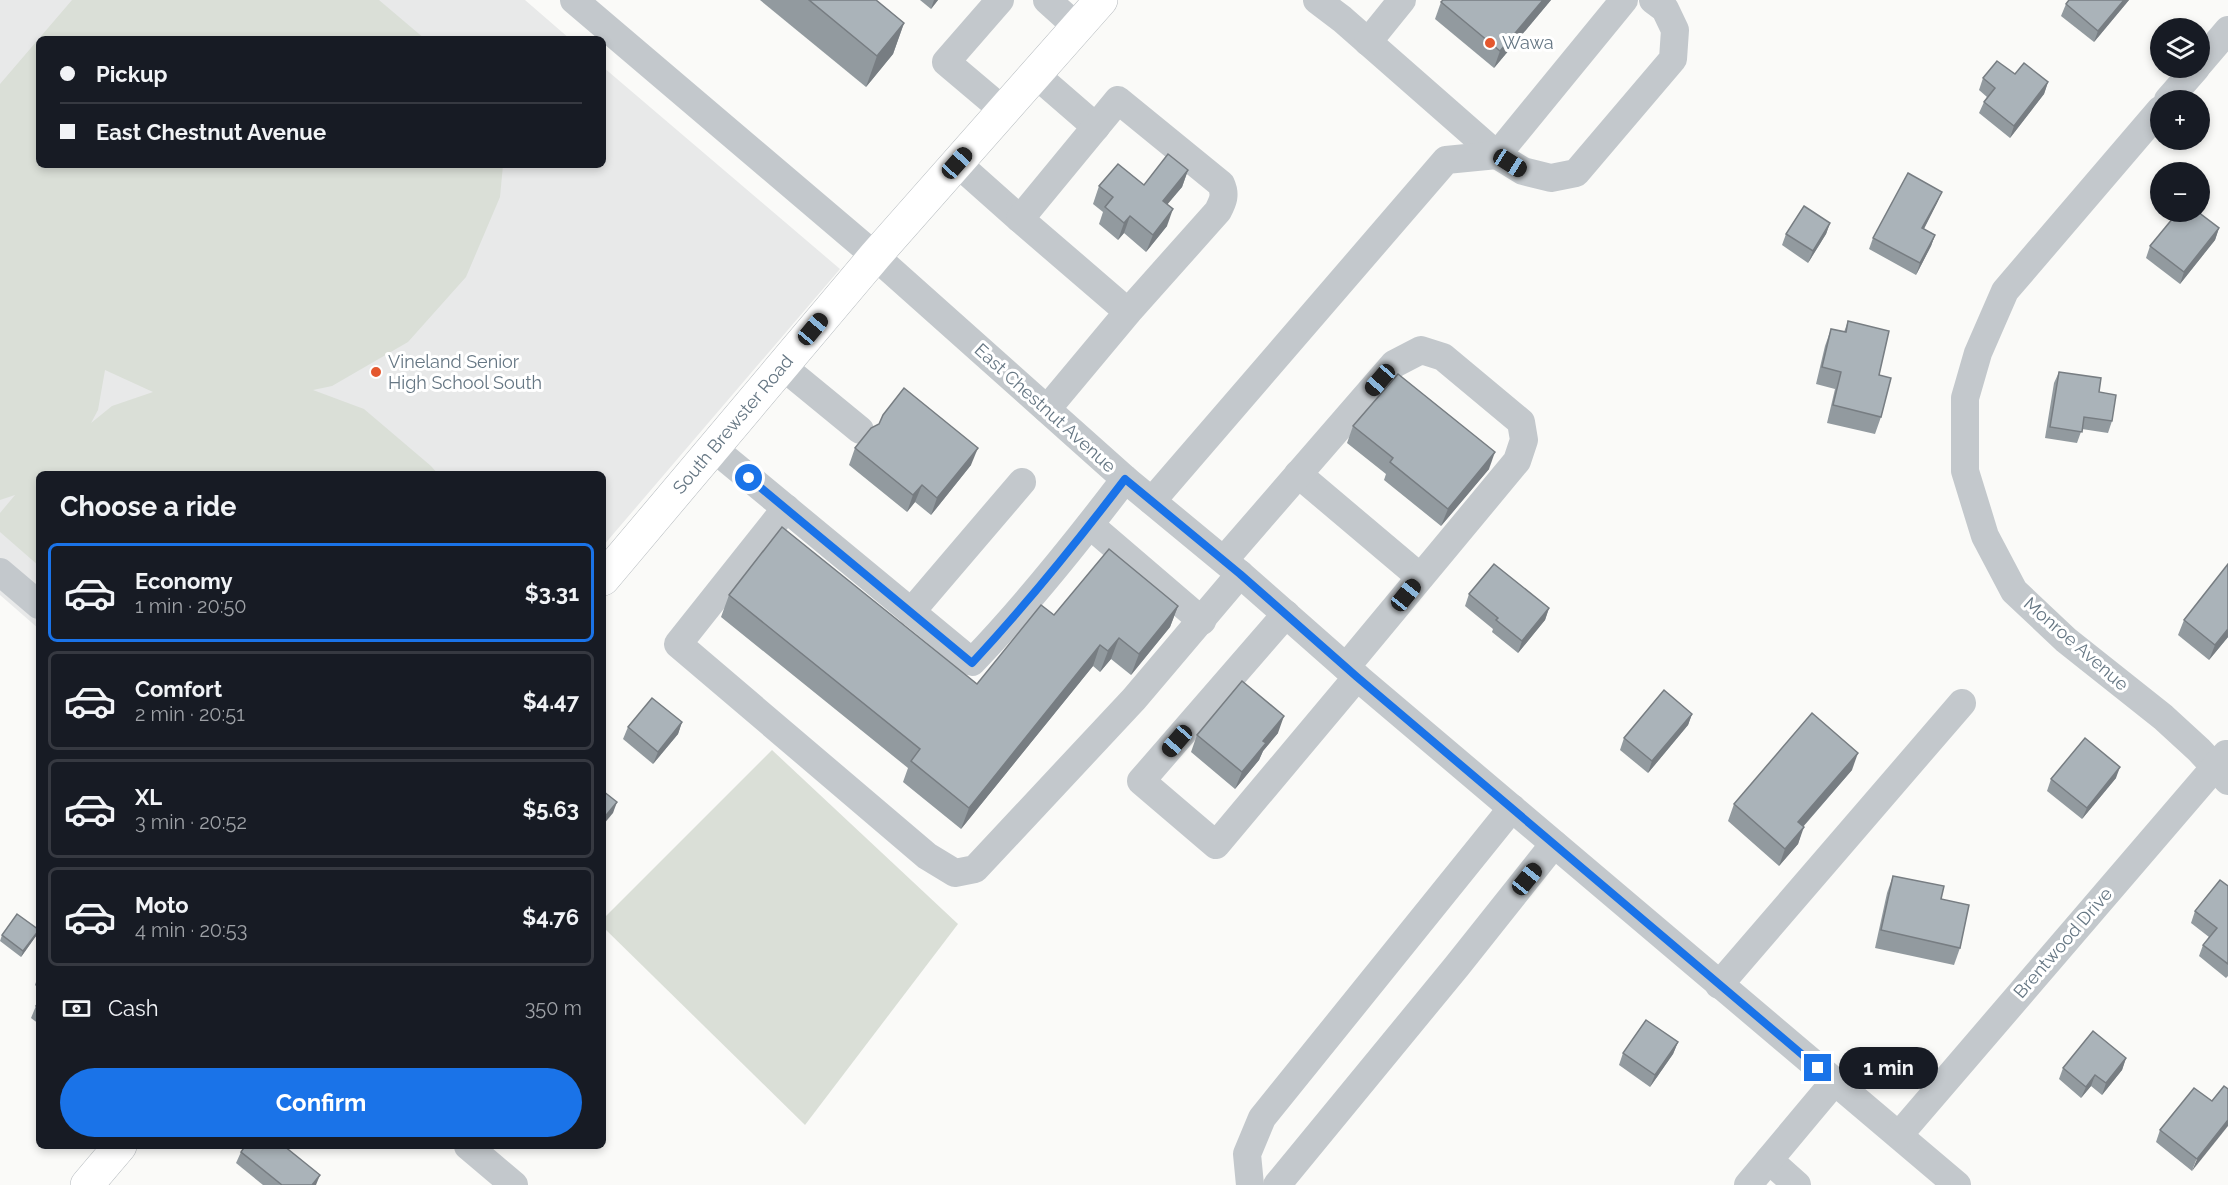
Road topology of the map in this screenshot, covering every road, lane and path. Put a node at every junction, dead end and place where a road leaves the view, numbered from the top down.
1 (574, 0) edge
2 (1000, 0) edge
3 (1047, 0) edge
4 (1101, 0) edge
5 (1317, 0) edge
6 (1402, 0) edge
7 (1624, 0) edge
8 (1653, 0) edge
9 (1077, 27) junction
10 (2228, 30) edge
11 (1368, 42) junction
12 (2210, 51) edge
13 (1036, 75) junction
14 (2187, 78) edge
15 (2177, 90) edge
16 (1004, 111) junction
17 (2150, 122) edge
18 (1096, 127) junction
19 (1497, 155) junction
20 (957, 163) junction
21 (1020, 219) junction
22 (875, 256) junction
23 (1128, 312) junction
24 (783, 366) junction
25 (1047, 409) junction
26 (860, 430) dead end
27 (713, 448) junction
28 (1298, 474) junction
29 (1125, 479) junction
30 (1022, 482) dead end
31 (1152, 501) junction
32 (786, 508) junction
33 (1090, 525) junction
34 (1232, 567) junction
35 (0, 572) edge
36 (606, 575) edge
37 (1420, 577) junction
38 (36, 602) edge
39 (911, 612) junction
40 (1286, 614) junction
41 (1202, 621) junction
42 (1351, 672) junction
43 (1962, 703) dead end
44 (2224, 767) edge
45 (1512, 808) junction
46 (1554, 844) junction
47 (1719, 985) junction
48 (1835, 1082) junction
49 (1899, 1135) junction
50 (117, 1149) edge
51 (472, 1149) edge
52 (1769, 1160) junction
53 (87, 1185) edge
54 (514, 1185) edge
55 (1250, 1185) edge
56 (1277, 1185) edge
57 (1748, 1185) edge
58 (1797, 1185) edge
59 (1957, 1185) edge

1 - 22 street, East Chestnut Avenue
2 - 16 street
3 - 9 street
4 - 9 main road, South Brewster Road
5 - 11 street
6 - 11 street
7 - 19 street
8 - 19 street
9 - 13 main road, South Brewster Road
10 - 12 street
11 - 19 street
13 - 16 main road, South Brewster Road
13 - 18 street
14 - 15 street
16 - 20 main road, South Brewster Road
17 - 44 street, Monroe Avenue
18 - 21 street
18 - 23 street
19 - 31 street
20 - 21 street
20 - 22 main road, South Brewster Road
21 - 23 street
22 - 24 main road, South Brewster Road
22 - 25 street, East Chestnut Avenue
23 - 25 street
24 - 26 street
24 - 27 main road, South Brewster Road
25 - 29 street, East Chestnut Avenue
27 - 32 street
27 - 36 main road, South Brewster Road
28 - 34 street
28 - 37 street
28 - 37 street
29 - 31 street, East Chestnut Avenue
29 - 33 street
30 - 39 street
31 - 34 street, East Chestnut Avenue
32 - 39 street
32 - 41 street
33 - 39 street
33 - 41 street
34 - 40 street, East Chestnut Avenue
34 - 41 street
35 - 38 street
37 - 42 street
40 - 42 street, East Chestnut Avenue
40 - 42 street
42 - 45 street, East Chestnut Avenue
43 - 47 street
44 - 49 street, Brentwood Drive
45 - 46 street, East Chestnut Avenue
45 - 55 street
46 - 47 street, East Chestnut Avenue
46 - 56 street
47 - 48 street, East Chestnut Avenue
48 - 49 street, East Chestnut Avenue
48 - 52 street
49 - 59 street, East Chestnut Avenue
50 - 53 main road
51 - 54 street
52 - 57 street
52 - 58 street

